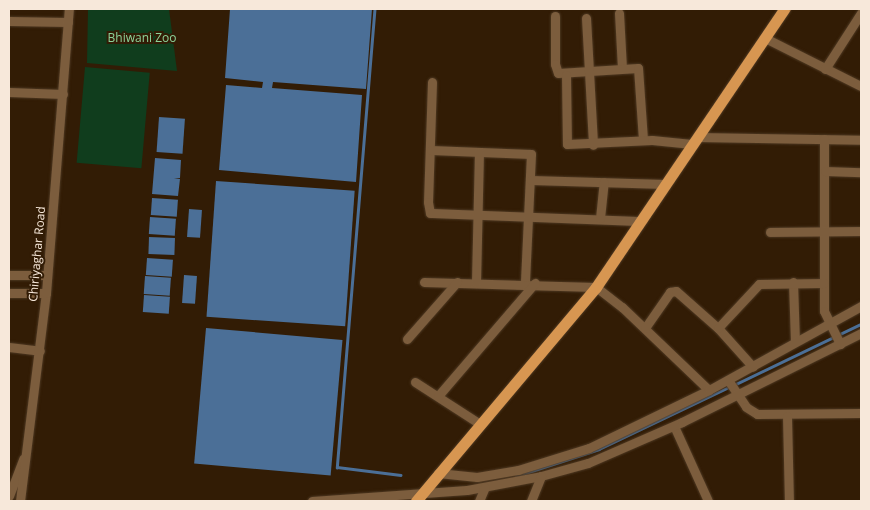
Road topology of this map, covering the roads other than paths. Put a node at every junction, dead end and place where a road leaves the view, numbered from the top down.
1 (69, 9) edge
2 (784, 9) edge
3 (861, 12) edge
4 (618, 13) dead end
5 (555, 16) dead end
6 (586, 18) dead end
7 (9, 21) edge
8 (68, 22) junction
9 (764, 38) junction
10 (622, 68) junction
11 (825, 69) junction
12 (589, 71) junction
13 (566, 74) junction
14 (432, 82) dead end
15 (861, 86) edge
16 (9, 92) edge
17 (63, 94) junction
18 (824, 139) junction
19 (643, 140) junction
20 (694, 140) junction
21 (861, 140) edge
22 (593, 145) junction
23 (431, 150) junction
24 (479, 152) junction
25 (825, 171) junction
26 (861, 172) edge
27 (531, 180) junction
28 (604, 182) junction
29 (666, 184) junction
30 (477, 215) junction
31 (529, 215) junction
32 (600, 218) junction
33 (640, 221) junction
34 (825, 231) junction
35 (861, 231) edge
36 (770, 232) dead end
37 (9, 275) edge
38 (47, 275) junction
39 (424, 282) dead end
40 (457, 282) junction
41 (792, 282) junction
42 (824, 282) junction
43 (476, 283) junction
44 (535, 283) junction
45 (525, 284) junction
46 (596, 287) junction
47 (9, 293) edge
48 (46, 293) junction
49 (861, 306) edge
50 (828, 324) junction
51 (645, 328) junction
52 (718, 328) junction
53 (861, 333) edge
54 (407, 339) dead end
55 (837, 339) junction
56 (795, 342) junction
57 (9, 347) edge
58 (40, 351) junction
59 (753, 367) junction
60 (415, 382) dead end
61 (733, 386) junction
62 (709, 390) junction
63 (438, 396) junction
64 (861, 413) edge
65 (787, 416) junction
66 (480, 424) junction
67 (674, 426) junction
68 (28, 447) junction
69 (438, 473) junction
70 (541, 476) junction
71 (485, 487) junction
72 (9, 496) edge
73 (420, 497) edge
74 (20, 501) edge
75 (312, 501) edge
76 (479, 501) edge
77 (531, 501) edge
78 (708, 501) edge
79 (789, 501) edge

1 - 8 street, Chiriyaghar Road
2 - 9 main road
3 - 11 street
4 - 10 street
5 - 13 street
6 - 12 street
7 - 8 street
8 - 17 street, Chiriyaghar Road
9 - 11 street
9 - 20 main road
10 - 12 street
10 - 19 street
11 - 15 street
12 - 13 street
12 - 22 street
13 - 22 street
14 - 23 street
16 - 17 street
17 - 38 street, Chiriyaghar Road
18 - 20 street
18 - 21 street
18 - 25 street
19 - 20 street
19 - 22 street
20 - 29 main road
23 - 24 street
23 - 30 street
24 - 27 street
24 - 30 street
25 - 26 street
25 - 34 street
27 - 28 street
27 - 31 street
28 - 29 street
28 - 32 street
29 - 33 main road
30 - 31 street
30 - 43 street
31 - 32 street
31 - 45 street
32 - 33 street
33 - 46 main road
34 - 35 street
34 - 36 street
34 - 42 street
37 - 38 street
38 - 48 street, Chiriyaghar Road
39 - 40 street
40 - 43 street
40 - 54 street
41 - 42 street
41 - 52 street
41 - 56 street
42 - 50 street
43 - 45 street
44 - 45 street
44 - 46 street
44 - 63 street
46 - 51 street
46 - 66 main road
47 - 48 street
48 - 58 street, Chiriyaghar Road
49 - 50 street
50 - 55 street
50 - 56 street
51 - 52 street
51 - 62 street
52 - 59 street
53 - 55 street
55 - 61 street
56 - 59 street
57 - 58 street
58 - 68 street, Chiriyaghar Road
59 - 61 street
60 - 63 street
61 - 62 street
61 - 65 street
61 - 67 street
62 - 69 street
63 - 66 street
64 - 65 street
65 - 79 street
66 - 69 main road
67 - 70 street
67 - 78 street
68 - 72 street
68 - 74 street, Chiriyaghar Road
69 - 73 main road
70 - 71 street
70 - 77 street
71 - 73 street
71 - 76 street
72 - 74 street
73 - 75 street

